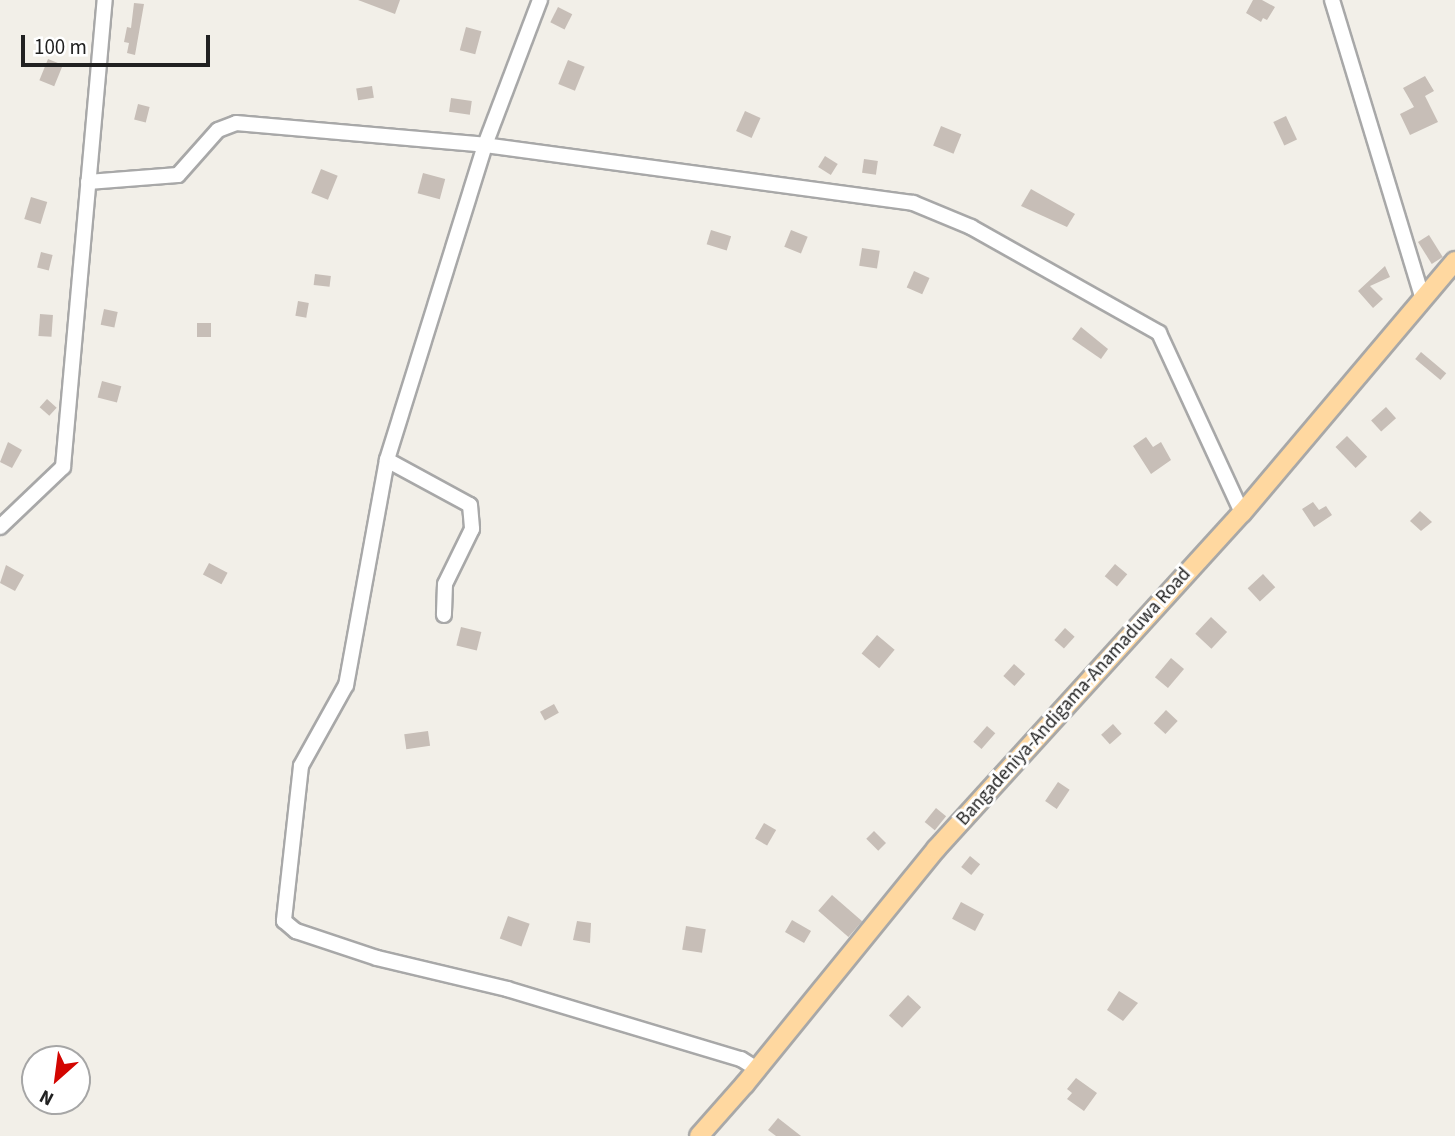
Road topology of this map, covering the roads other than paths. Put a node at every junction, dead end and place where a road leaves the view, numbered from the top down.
1 (105, 0) edge
2 (540, 0) edge
3 (1332, 0) edge
4 (485, 145) junction
5 (88, 182) junction
6 (1455, 261) edge
7 (1423, 300) junction
8 (387, 460) junction
9 (1242, 513) junction
10 (0, 527) edge
11 (444, 615) dead end
12 (757, 1069) junction
13 (699, 1136) edge

1 - 5 street
2 - 4 street
3 - 7 street
4 - 5 street
4 - 8 street
4 - 9 street
5 - 10 street
6 - 7 main road, Bangadeniya-Andigama-Anamaduwa Road
7 - 9 main road, Bangadeniya-Andigama-Anamaduwa Road
8 - 11 street
8 - 12 street
9 - 12 main road, Bangadeniya-Andigama-Anamaduwa Road
12 - 13 main road, Bangadeniya-Andigama-Anamaduwa Road

